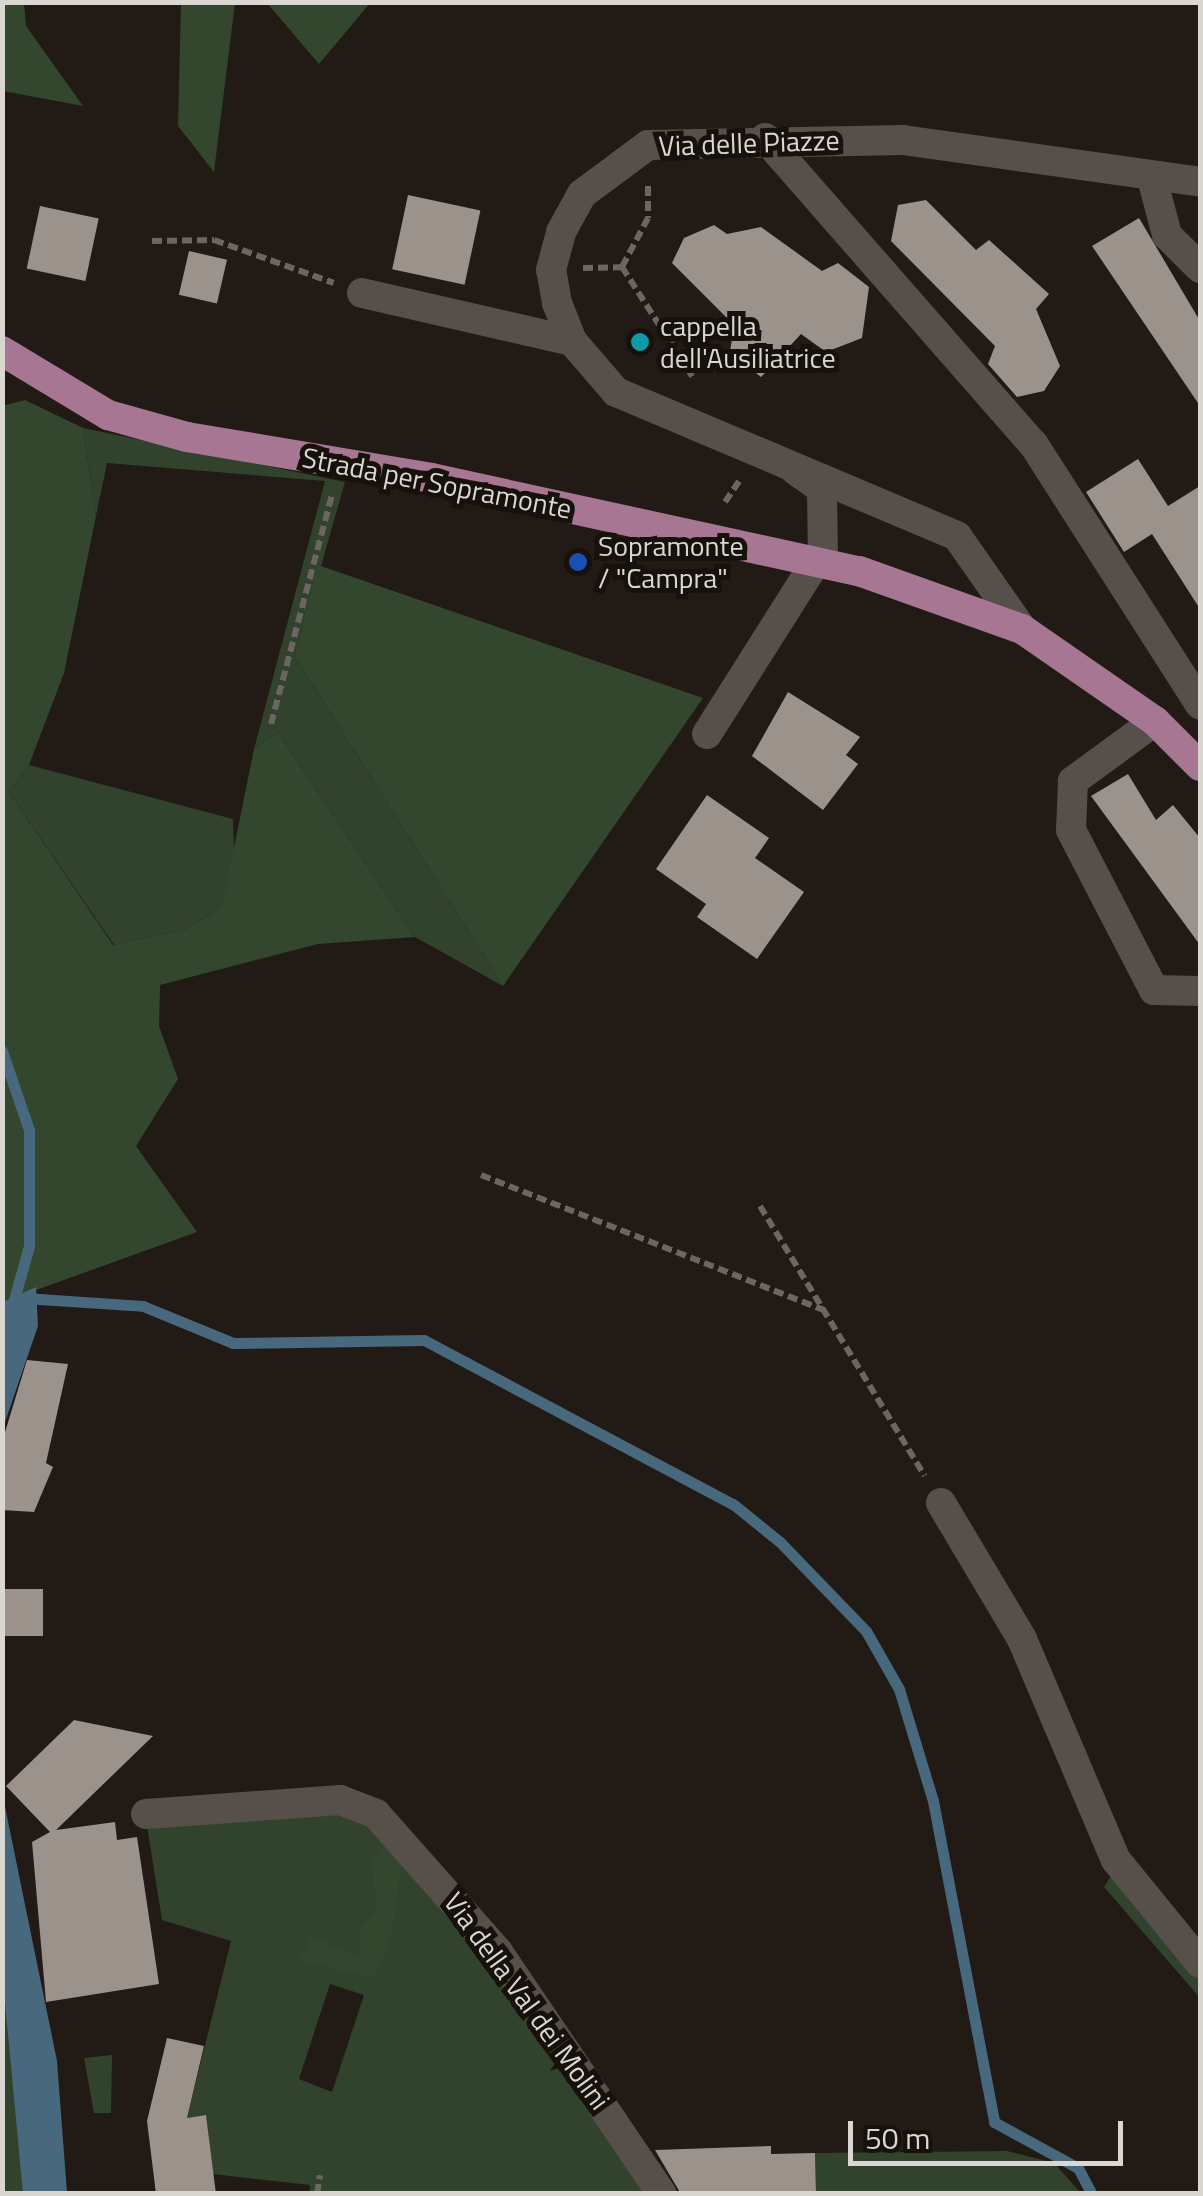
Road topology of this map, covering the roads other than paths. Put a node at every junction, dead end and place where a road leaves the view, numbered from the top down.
1 (765, 138) junction
2 (1153, 182) junction
3 (1200, 182) edge
4 (1200, 268) edge
5 (362, 293) road end
6 (572, 341) junction
7 (2, 351) edge
8 (772, 453) junction
9 (820, 561) junction
10 (1022, 629) junction
11 (1200, 706) edge
12 (1155, 721) junction
13 (707, 734) dead end
14 (1198, 757) edge
15 (1200, 990) edge
16 (941, 1503) road end
17 (146, 1814) dead end
18 (1200, 1963) edge
19 (662, 2194) edge

1 - 2 street, Via delle Piazze
1 - 6 street, Via delle Piazze
1 - 11 street
2 - 3 street, Via delle Piazze
2 - 4 street
5 - 6 street
6 - 8 street, Via delle Piazze
7 - 9 main road, Strada per Sopramonte
8 - 9 street, Via delle Piazze
8 - 10 street, Via delle Piazze
9 - 10 main road, Strada per Sopramonte
9 - 13 street
10 - 12 main road, Strada per Sopramonte
12 - 14 main road, Strada per Sopramonte
12 - 15 street
16 - 18 street
17 - 19 street, Via della Val dei Molini

